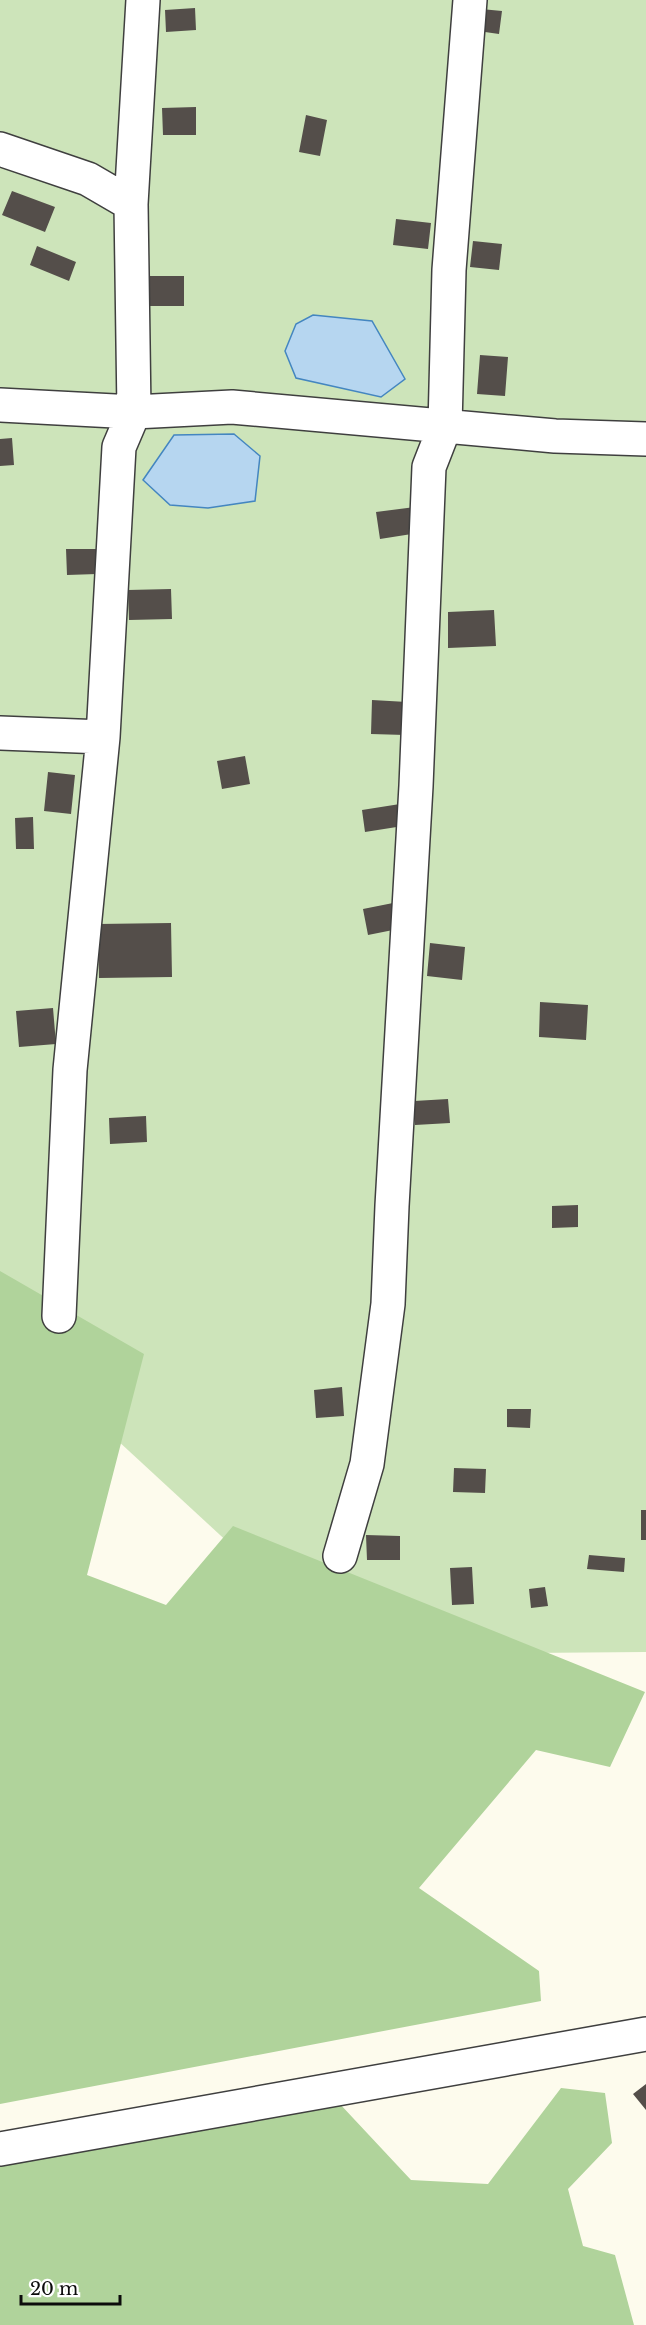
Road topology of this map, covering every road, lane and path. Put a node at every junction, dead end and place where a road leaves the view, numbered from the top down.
1 (143, 0) edge
2 (470, 0) edge
3 (0, 149) edge
4 (132, 204) junction
5 (0, 405) edge
6 (134, 412) junction
7 (445, 426) junction
8 (646, 439) edge
9 (0, 733) edge
10 (103, 737) junction
11 (59, 1316) dead end
12 (340, 1556) dead end
13 (646, 2034) edge
14 (0, 2149) edge

1 - 4 lane
2 - 7 lane
3 - 4 lane
4 - 6 lane
5 - 6 lane
6 - 7 lane
6 - 10 lane
7 - 8 lane
7 - 12 lane
9 - 10 lane
10 - 11 lane
13 - 14 lane

